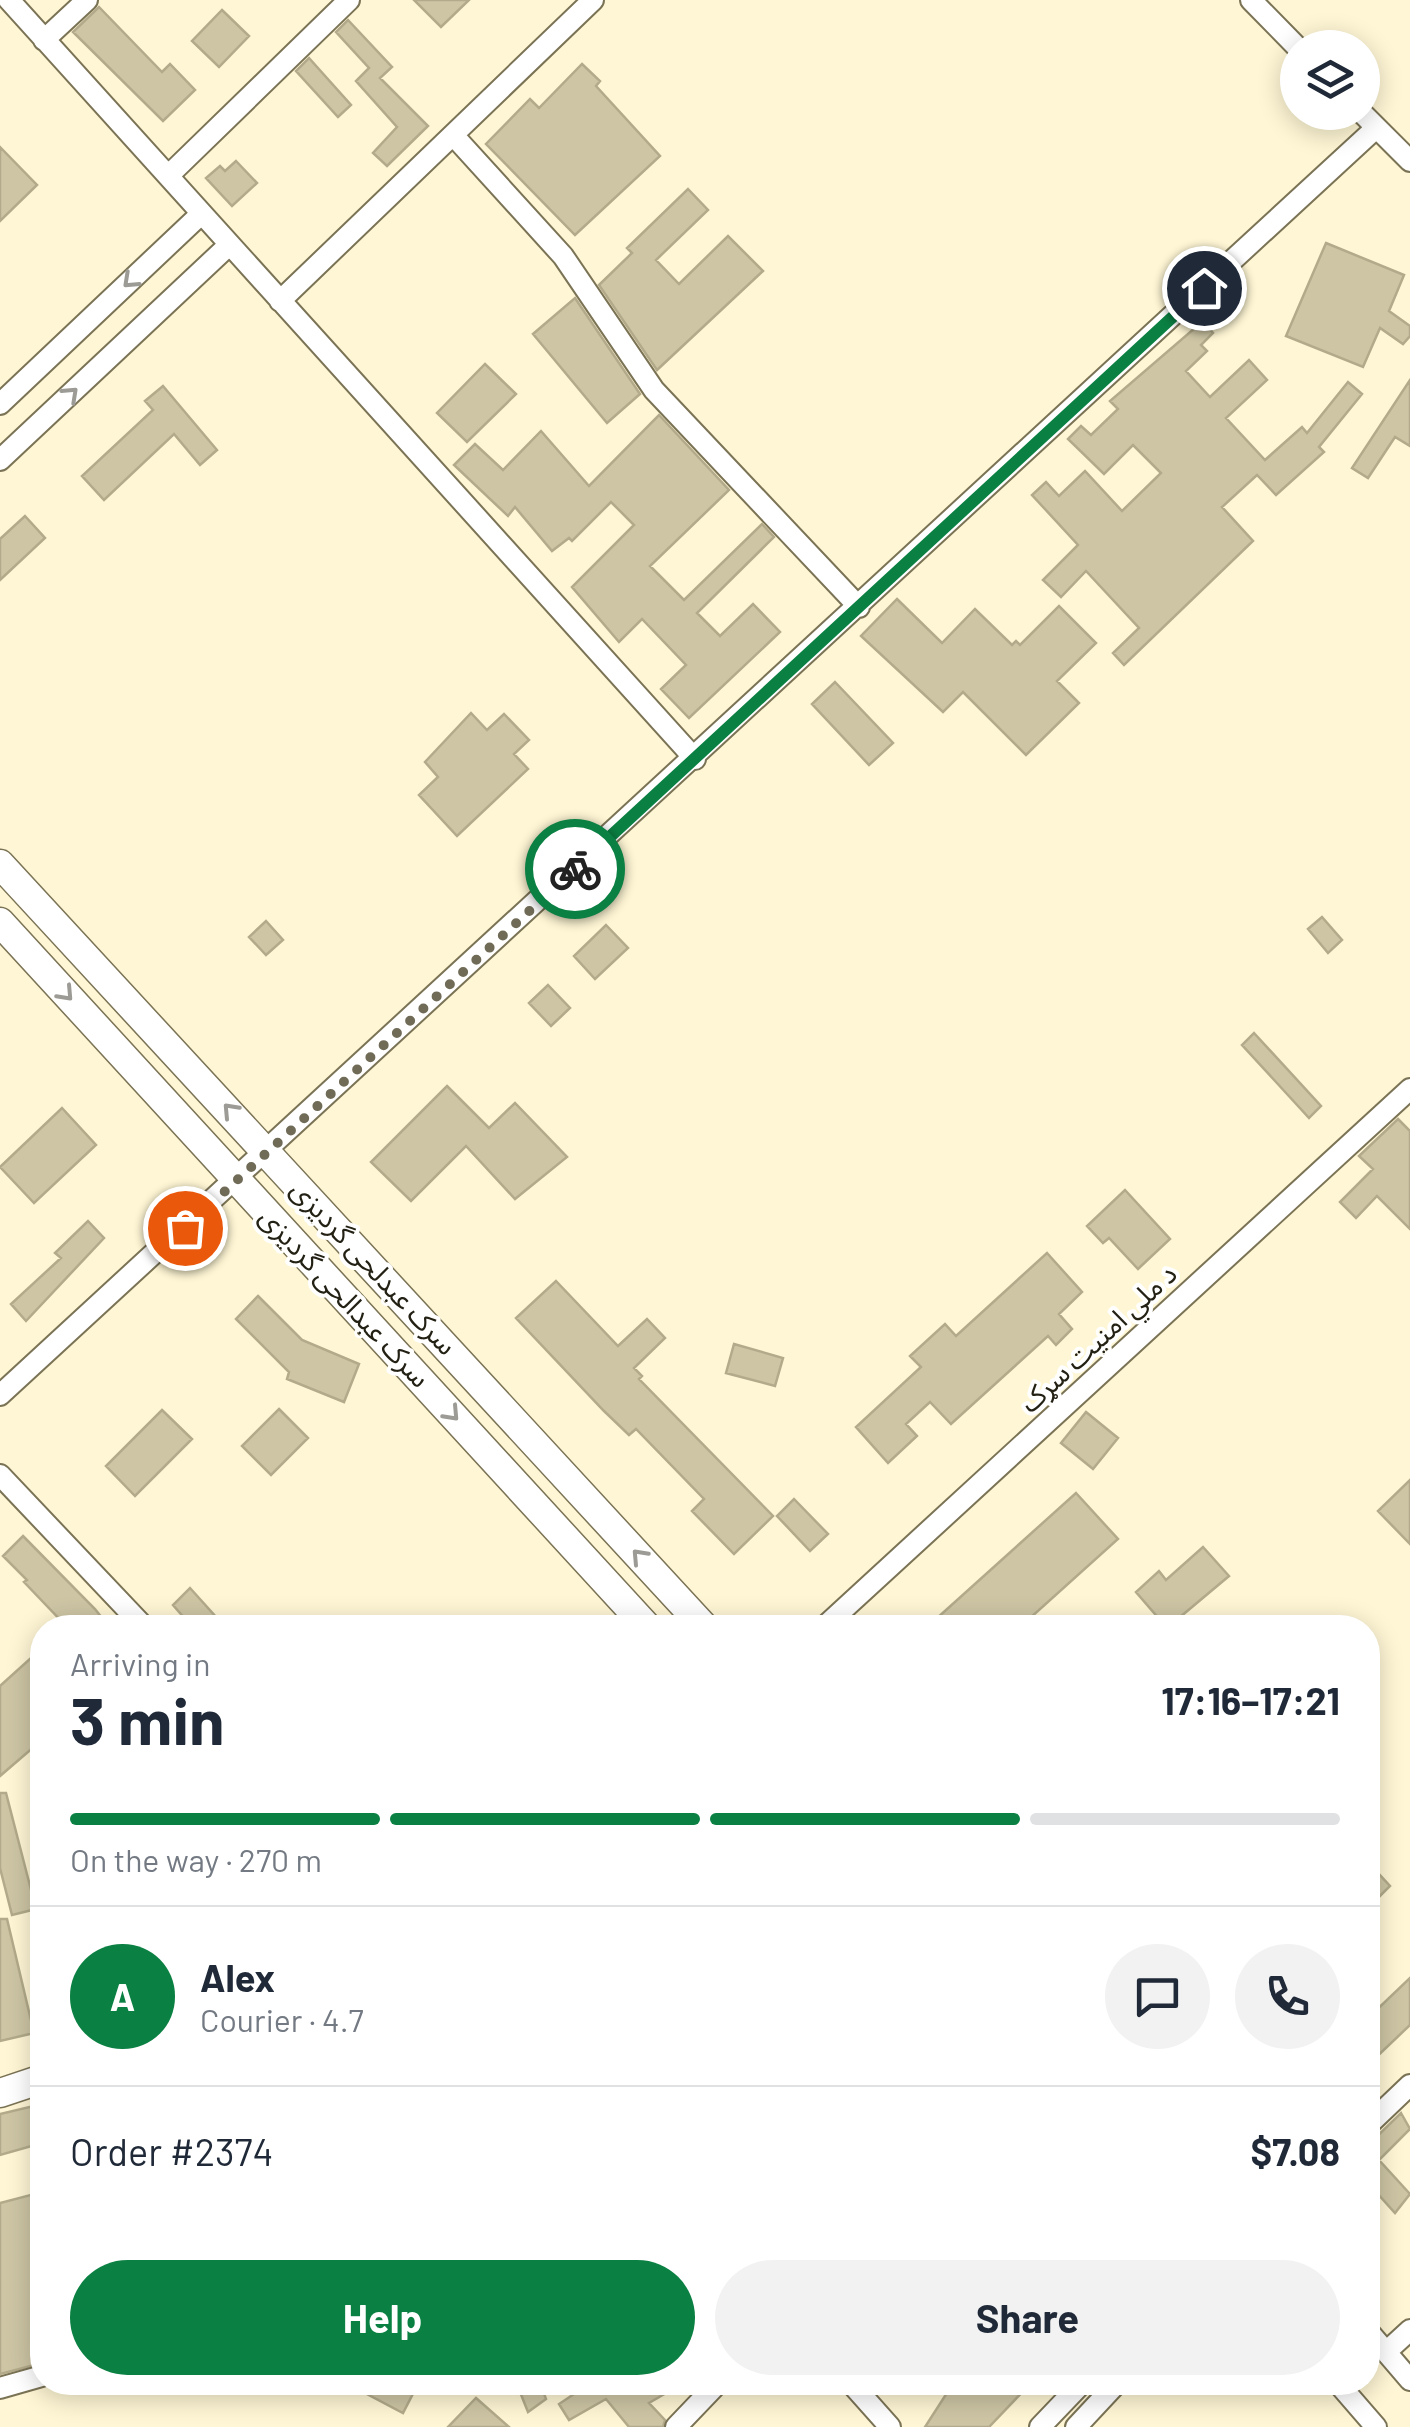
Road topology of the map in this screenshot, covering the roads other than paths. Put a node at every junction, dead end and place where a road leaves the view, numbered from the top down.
1 (9, 0) edge
2 (87, 0) edge
3 (349, 0) edge
4 (592, 0) edge
5 (1251, 0) edge
6 (1280, 30) edge
7 (44, 40) junction
8 (1380, 129) edge
9 (1359, 130) edge
10 (453, 134) junction
11 (1406, 150) edge
12 (168, 176) junction
13 (201, 214) junction
14 (230, 245) junction
15 (280, 301) junction
16 (0, 404) edge
17 (0, 460) edge
18 (859, 607) junction
19 (696, 759) junction
20 (0, 864) edge
21 (0, 922) edge
22 (1410, 1089) edge
23 (268, 1152) junction
24 (238, 1180) junction
25 (0, 1395) edge
26 (0, 1475) edge
27 (134, 1615) edge
28 (636, 1615) edge
29 (693, 1615) edge
30 (837, 1615) edge
31 (30, 2083) edge
32 (1410, 2086) edge
33 (0, 2093) edge
34 (1380, 2114) edge
35 (1410, 2330) edge
36 (1380, 2345) edge
37 (1386, 2352) junction
38 (30, 2379) edge
39 (1410, 2380) edge
40 (0, 2388) edge
41 (707, 2395) edge
42 (862, 2395) edge
43 (1071, 2395) edge
44 (1106, 2395) edge
45 (1348, 2395) edge
46 (676, 2427) edge
47 (890, 2427) edge
48 (1040, 2427) edge
49 (1076, 2427) edge
50 (1376, 2427) edge

1 - 7 street
2 - 7 street
3 - 12 street
4 - 10 street
5 - 6 street
7 - 12 street
8 - 11 street
9 - 18 street
10 - 15 street
10 - 18 street
12 - 13 street
13 - 14 street
13 -> 16 street
14 - 15 street
17 -> 14 street
15 - 19 street
18 - 19 street
19 - 23 street
23 -> 20 main road, سرک عبدلحی گردیزی
21 -> 24 main road, سرک عبدالحی گردیزی
22 - 30 street, د ملي امنیت سړک
23 - 24 street
29 -> 23 main road, سرک عبدلحی گردیزی
24 - 25 street
24 -> 28 main road, سرک عبدالحی گردیزی
26 - 27 street
31 - 33 main road
32 - 34 street
35 - 37 street
36 - 37 street
37 - 39 street
38 - 40 street
41 - 46 street
42 - 47 street
43 - 48 street
44 - 49 street
45 - 50 street

